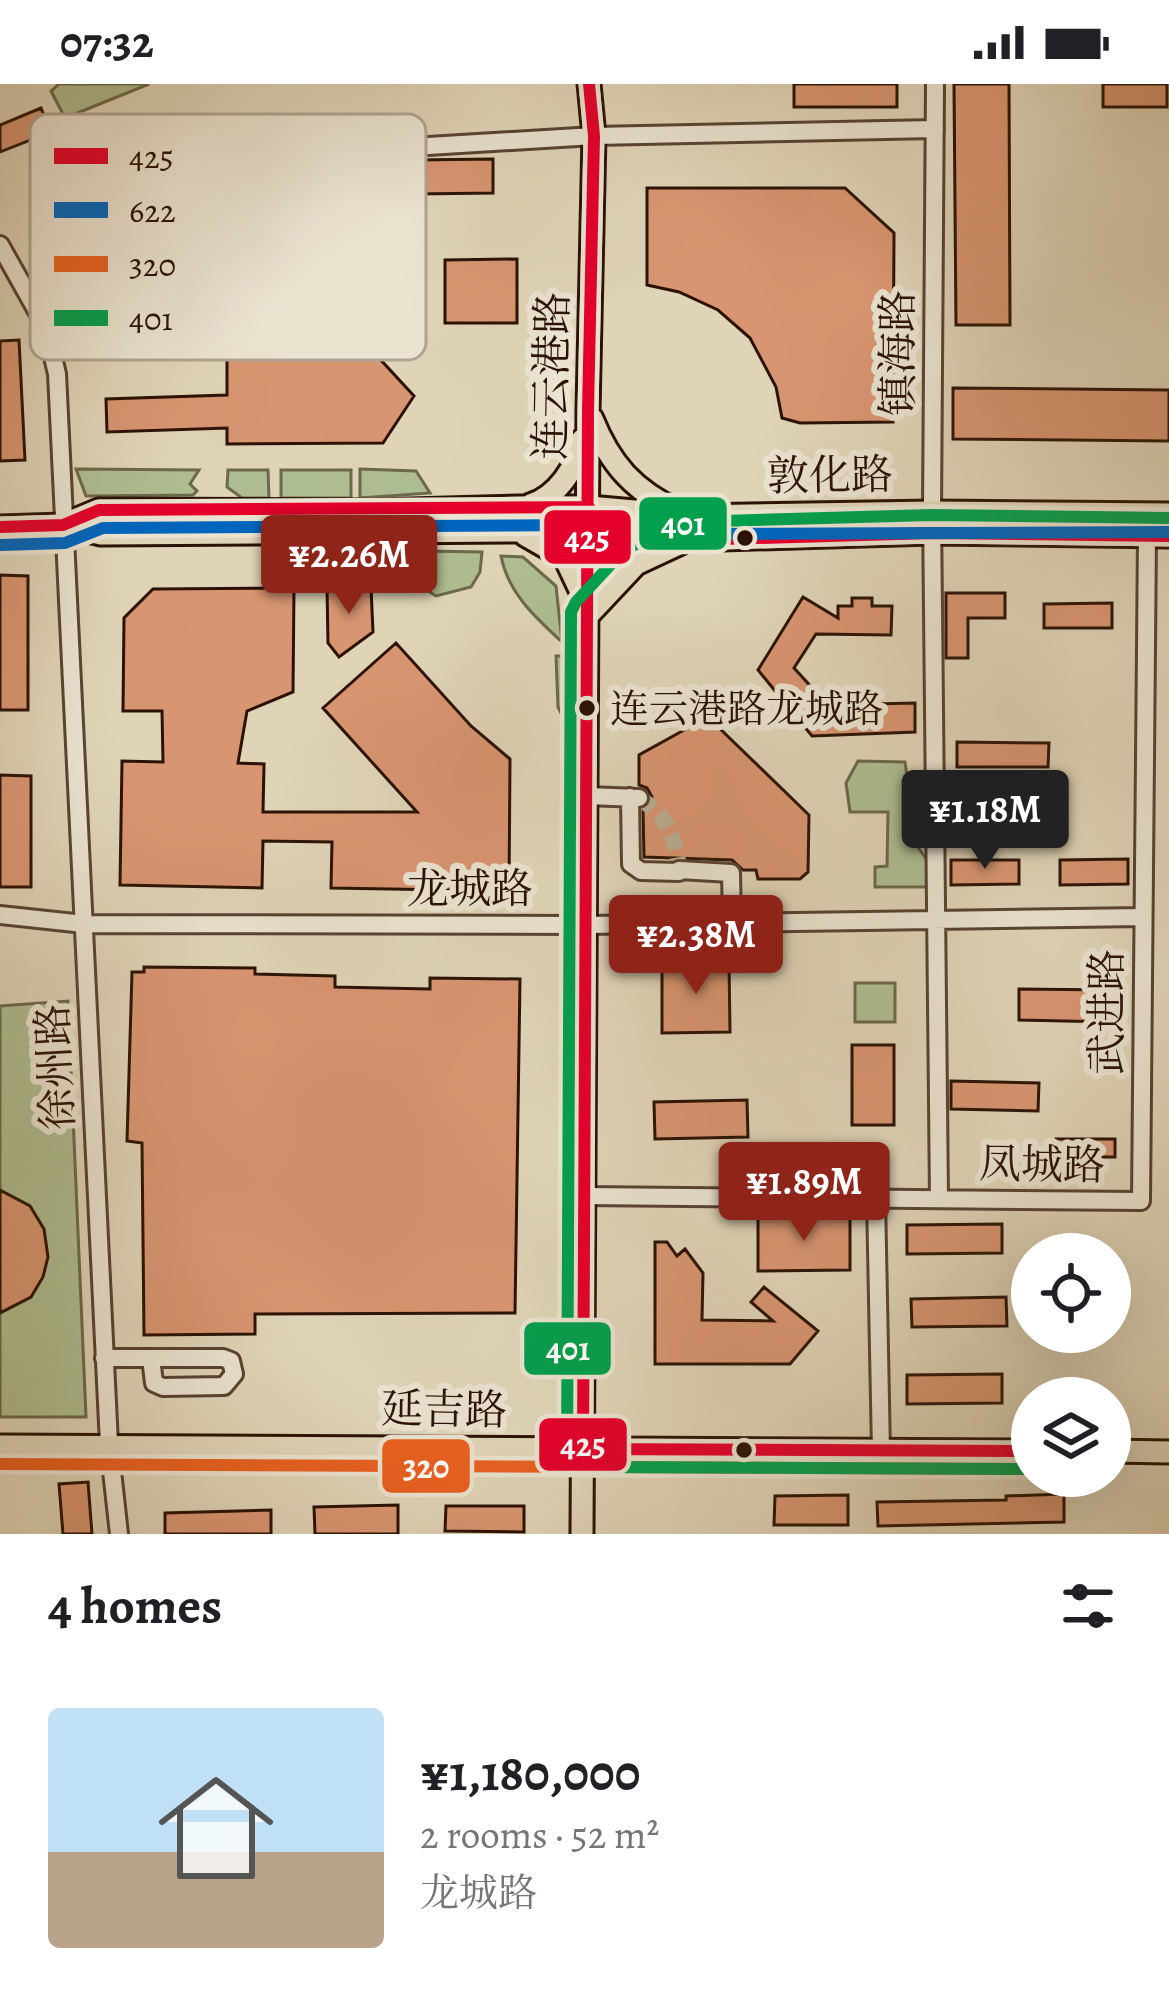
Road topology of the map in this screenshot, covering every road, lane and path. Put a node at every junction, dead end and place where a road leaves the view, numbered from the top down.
1 (589, 84) edge
2 (935, 84) edge
3 (935, 129) junction
4 (594, 136) junction
5 (426, 146) edge
6 (0, 245) edge
7 (30, 293) edge
8 (54, 360) edge
9 (588, 410) junction
10 (519, 507) junction
11 (589, 508) junction
12 (1169, 514) edge
13 (690, 516) junction
14 (932, 522) junction
15 (63, 525) junction
16 (0, 527) edge
17 (515, 531) junction
18 (588, 532) junction
19 (1158, 536) edge
20 (688, 540) junction
21 (589, 614) junction
22 (587, 796) junction
23 (0, 915) edge
24 (1143, 917) junction
25 (934, 921) junction
26 (732, 922) junction
27 (84, 924) junction
28 (586, 926) junction
29 (582, 1196) junction
30 (876, 1198) junction
31 (939, 1199) junction
32 (1141, 1201) joint
33 (104, 1358) junction
34 (151, 1358) junction
35 (109, 1444) junction
36 (0, 1445) edge
37 (583, 1449) junction
38 (881, 1450) junction
39 (1011, 1451) edge
40 (1131, 1451) edge
41 (1169, 1451) edge
42 (119, 1534) edge
43 (582, 1534) edge

1 - 4 main road, 连云港路
2 - 3 street, 镇海路
3 - 4 street
3 - 14 street, 镇海路
4 - 5 street
4 - 9 main road, 连云港路
6 - 7 street, 徐州路
8 - 15 street, 徐州路
9 - 10 main road
9 - 11 main road, 连云港路
9 - 13 main road
10 - 11 main road, 敦化路
10 - 15 main road, 敦化路
11 - 13 main road, 敦化路
11 - 18 main road, 连云港路
12 - 14 main road, 敦化路
13 - 14 main road, 敦化路
14 - 19 main road, 敦化路
14 - 20 main road, 敦化路
14 - 25 street, 镇海路
15 - 16 main road, 敦化路
15 - 17 main road, 敦化路
15 - 27 street, 徐州路
17 - 18 main road, 敦化路
17 - 21 main road
18 - 20 main road, 敦化路
18 - 21 main road, 连云港路
19 - 24 street, 武进路
20 - 21 main road
21 - 22 main road, 连云港路
22 - 26 street
22 - 28 main road, 连云港路
23 - 27 street, 龙城路
24 - 25 street, 龙城路
24 - 32 street, 武进路
25 - 26 street, 龙城路
25 - 31 street, 镇海路
26 - 28 street, 龙城路
27 - 28 street, 龙城路
27 - 33 street, 徐州路
28 - 29 main road, 连云港路
29 - 30 street, 凤城路
29 - 37 main road, 连云港路
30 - 31 street, 凤城路
30 - 38 street
31 - 32 street, 凤城路
33 - 34 street
33 - 35 street, 徐州路
34 - 34 street
35 - 36 main road, 延吉路
35 - 37 main road, 延吉路
35 - 42 street, 徐州路
37 - 38 main road, 延吉路
37 - 43 main road, 连云港路
38 - 39 main road, 延吉路
40 - 41 main road

